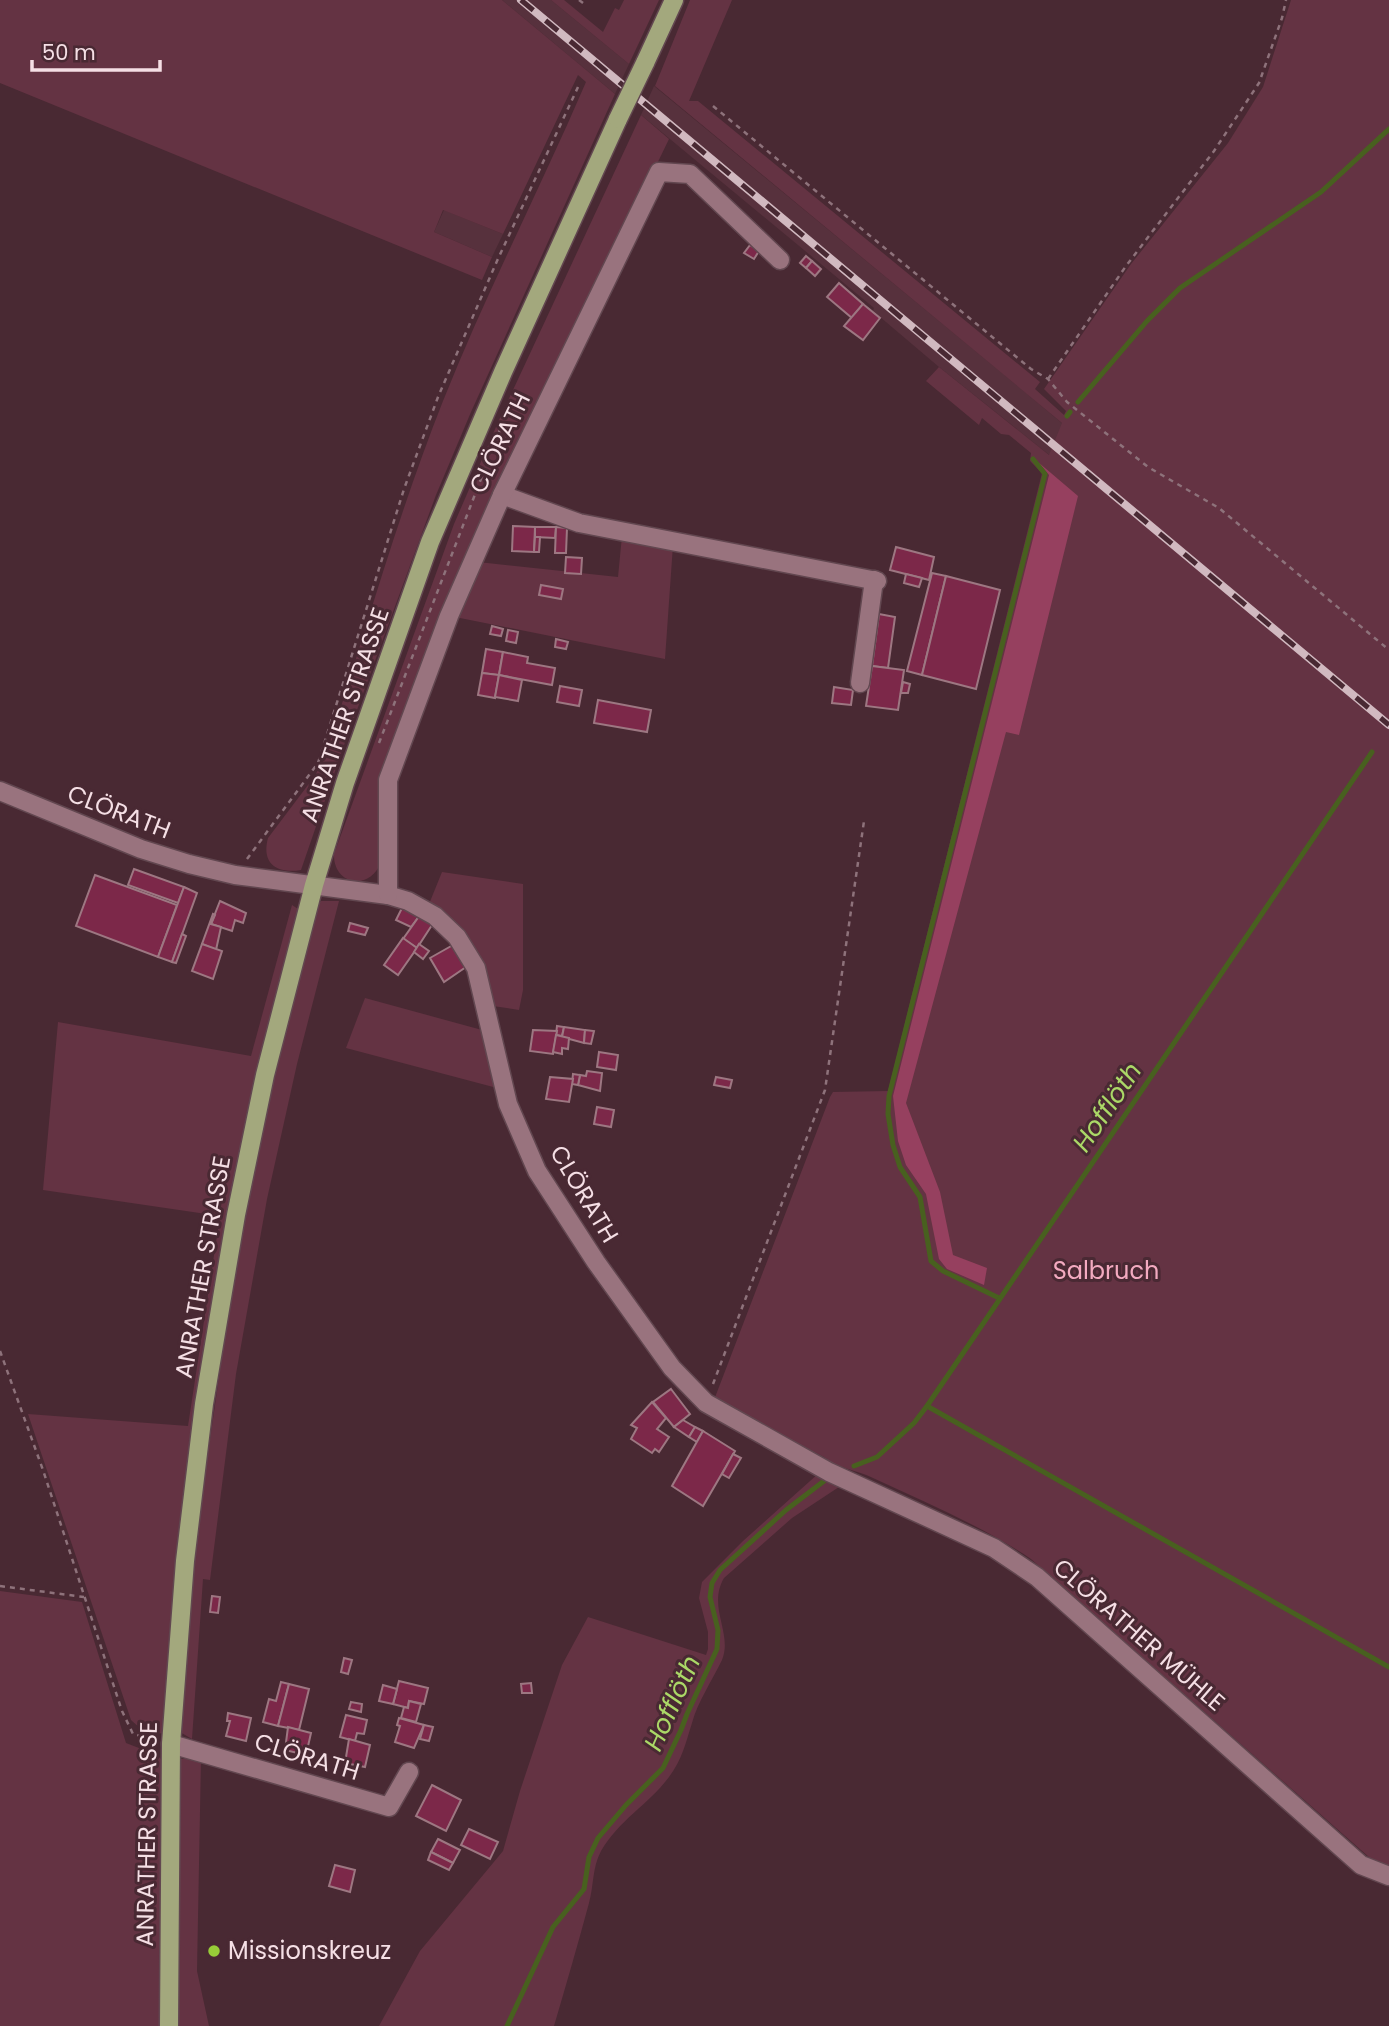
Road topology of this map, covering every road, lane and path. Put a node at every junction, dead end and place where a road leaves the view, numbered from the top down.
1 (674, 0) edge
2 (1286, 0) edge
3 (578, 87) dead end
4 (713, 106) dead end
5 (780, 260) dead end
6 (1048, 379) junction
7 (509, 404) dead end
8 (502, 495) junction
9 (430, 542) joint
10 (1389, 650) edge
11 (860, 683) dead end
12 (377, 747) dead end
13 (0, 791) edge
14 (864, 821) dead end
15 (235, 875) junction
16 (314, 885) junction
17 (388, 895) junction
18 (0, 1351) edge
19 (706, 1403) junction
20 (825, 1469) joint
21 (0, 1586) edge
22 (84, 1597) junction
23 (171, 1744) junction
24 (409, 1772) dead end
25 (1389, 1875) edge
26 (169, 2026) edge

1 - 9 main road, CLÖRATH, bridge
2 - 6 path
3 - 15 path
4 - 6 path
5 - 8 street, CLÖRATH
6 - 10 path
7 - 12 path
8 - 11 street
8 - 17 street, CLÖRATH
9 - 16 main road, ANRATHER STRASSE
13 - 15 street, CLÖRATH
14 - 19 path
15 - 16 street, CLÖRATH
16 - 17 street, CLÖRATH
16 - 23 main road, ANRATHER STRASSE
17 - 19 street, CLÖRATH
18 - 22 path
19 - 20 street, CLÖRATH
20 - 25 street, CLÖRATHER MÜHLE
21 - 22 path
22 - 23 path
23 - 24 street, CLÖRATH
23 - 26 main road, ANRATHER STRASSE

